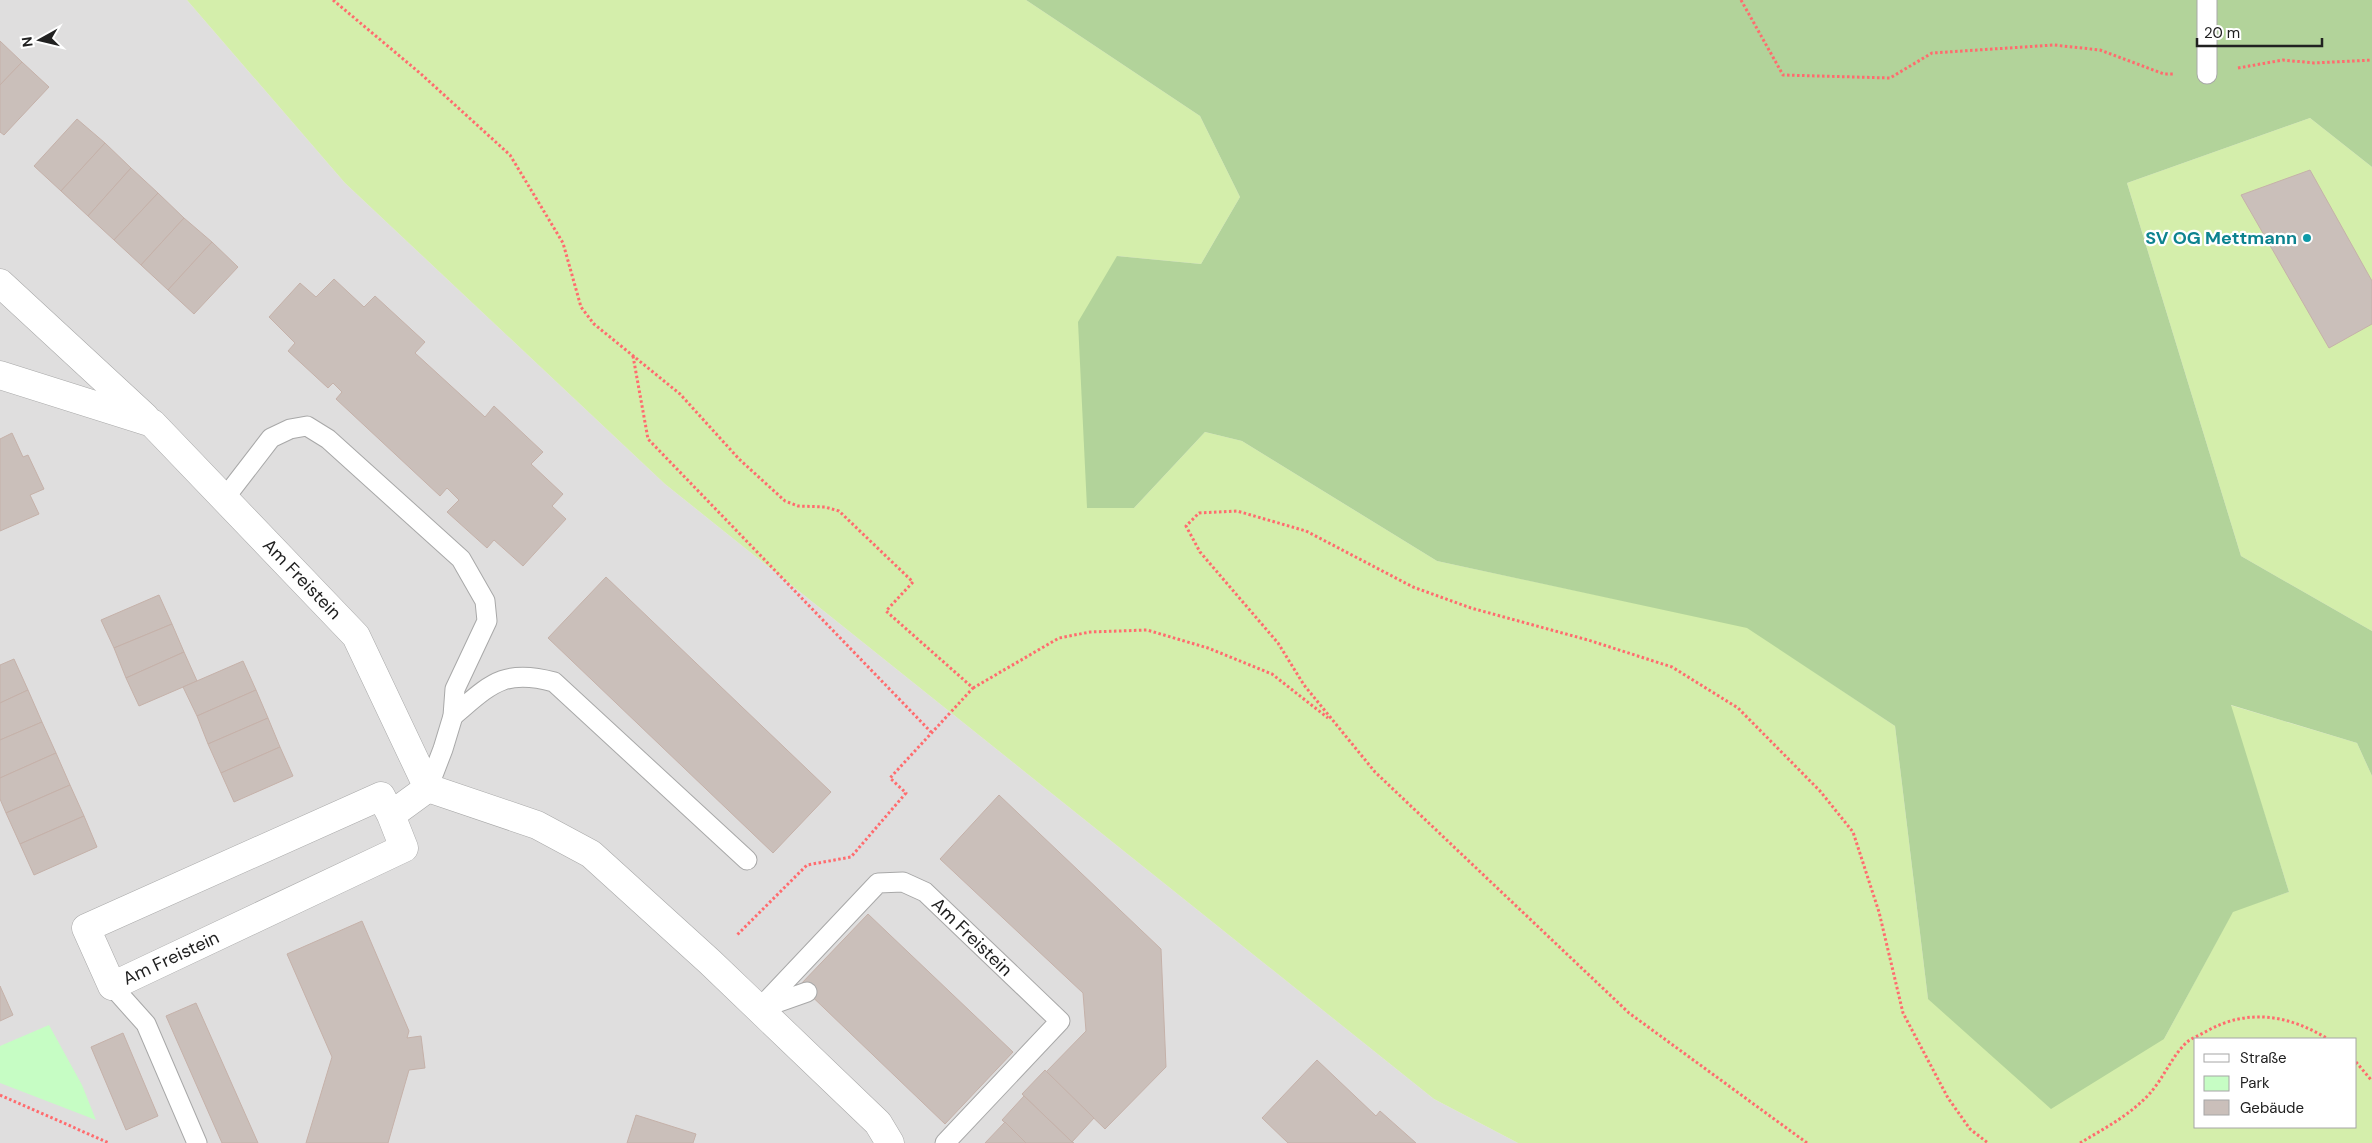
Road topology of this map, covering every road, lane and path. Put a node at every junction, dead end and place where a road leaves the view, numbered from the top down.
1 (333, 0) edge
2 (1741, 0) edge
3 (2208, 0) edge
4 (2372, 60) edge
5 (2207, 74) junction
6 (0, 283) edge
7 (633, 356) junction
8 (0, 375) edge
9 (152, 423) junction
10 (224, 499) junction
11 (973, 688) junction
12 (453, 716) junction
13 (1333, 722) junction
14 (931, 732) junction
15 (428, 788) junction
16 (391, 815) junction
17 (747, 860) dead end
18 (710, 962) junction
19 (112, 986) junction
20 (807, 992) dead end
21 (759, 1009) junction
22 (2194, 1038) edge
23 (2194, 1038) edge
24 (2326, 1038) edge
25 (2357, 1063) edge
26 (2372, 1081) edge
27 (0, 1095) edge
28 (109, 1143) edge
29 (197, 1143) edge
30 (890, 1143) edge
31 (945, 1143) edge
32 (1807, 1143) edge
33 (1988, 1143) edge
34 (2080, 1143) edge

1 - 7 path
2 - 5 path
3 - 5 lane
4 - 5 path
6 - 9 street, Am Freistein
7 - 11 path
7 - 14 path
8 - 9 street, Am Freistein
9 - 10 street, Am Freistein
10 - 12 lane
10 - 15 street, Am Freistein
11 - 13 path
11 - 14 path
12 - 15 lane
12 - 17 lane
13 - 32 path
13 - 33 path
14 - 18 path
15 - 16 street
15 - 18 street
16 - 19 street, Am Freistein
16 - 19 street, Am Freistein
18 - 21 street
19 - 29 lane
20 - 21 lane
21 - 30 street
21 - 31 lane, Am Freistein
22 - 34 path
23 - 24 path
25 - 26 path
27 - 28 path

